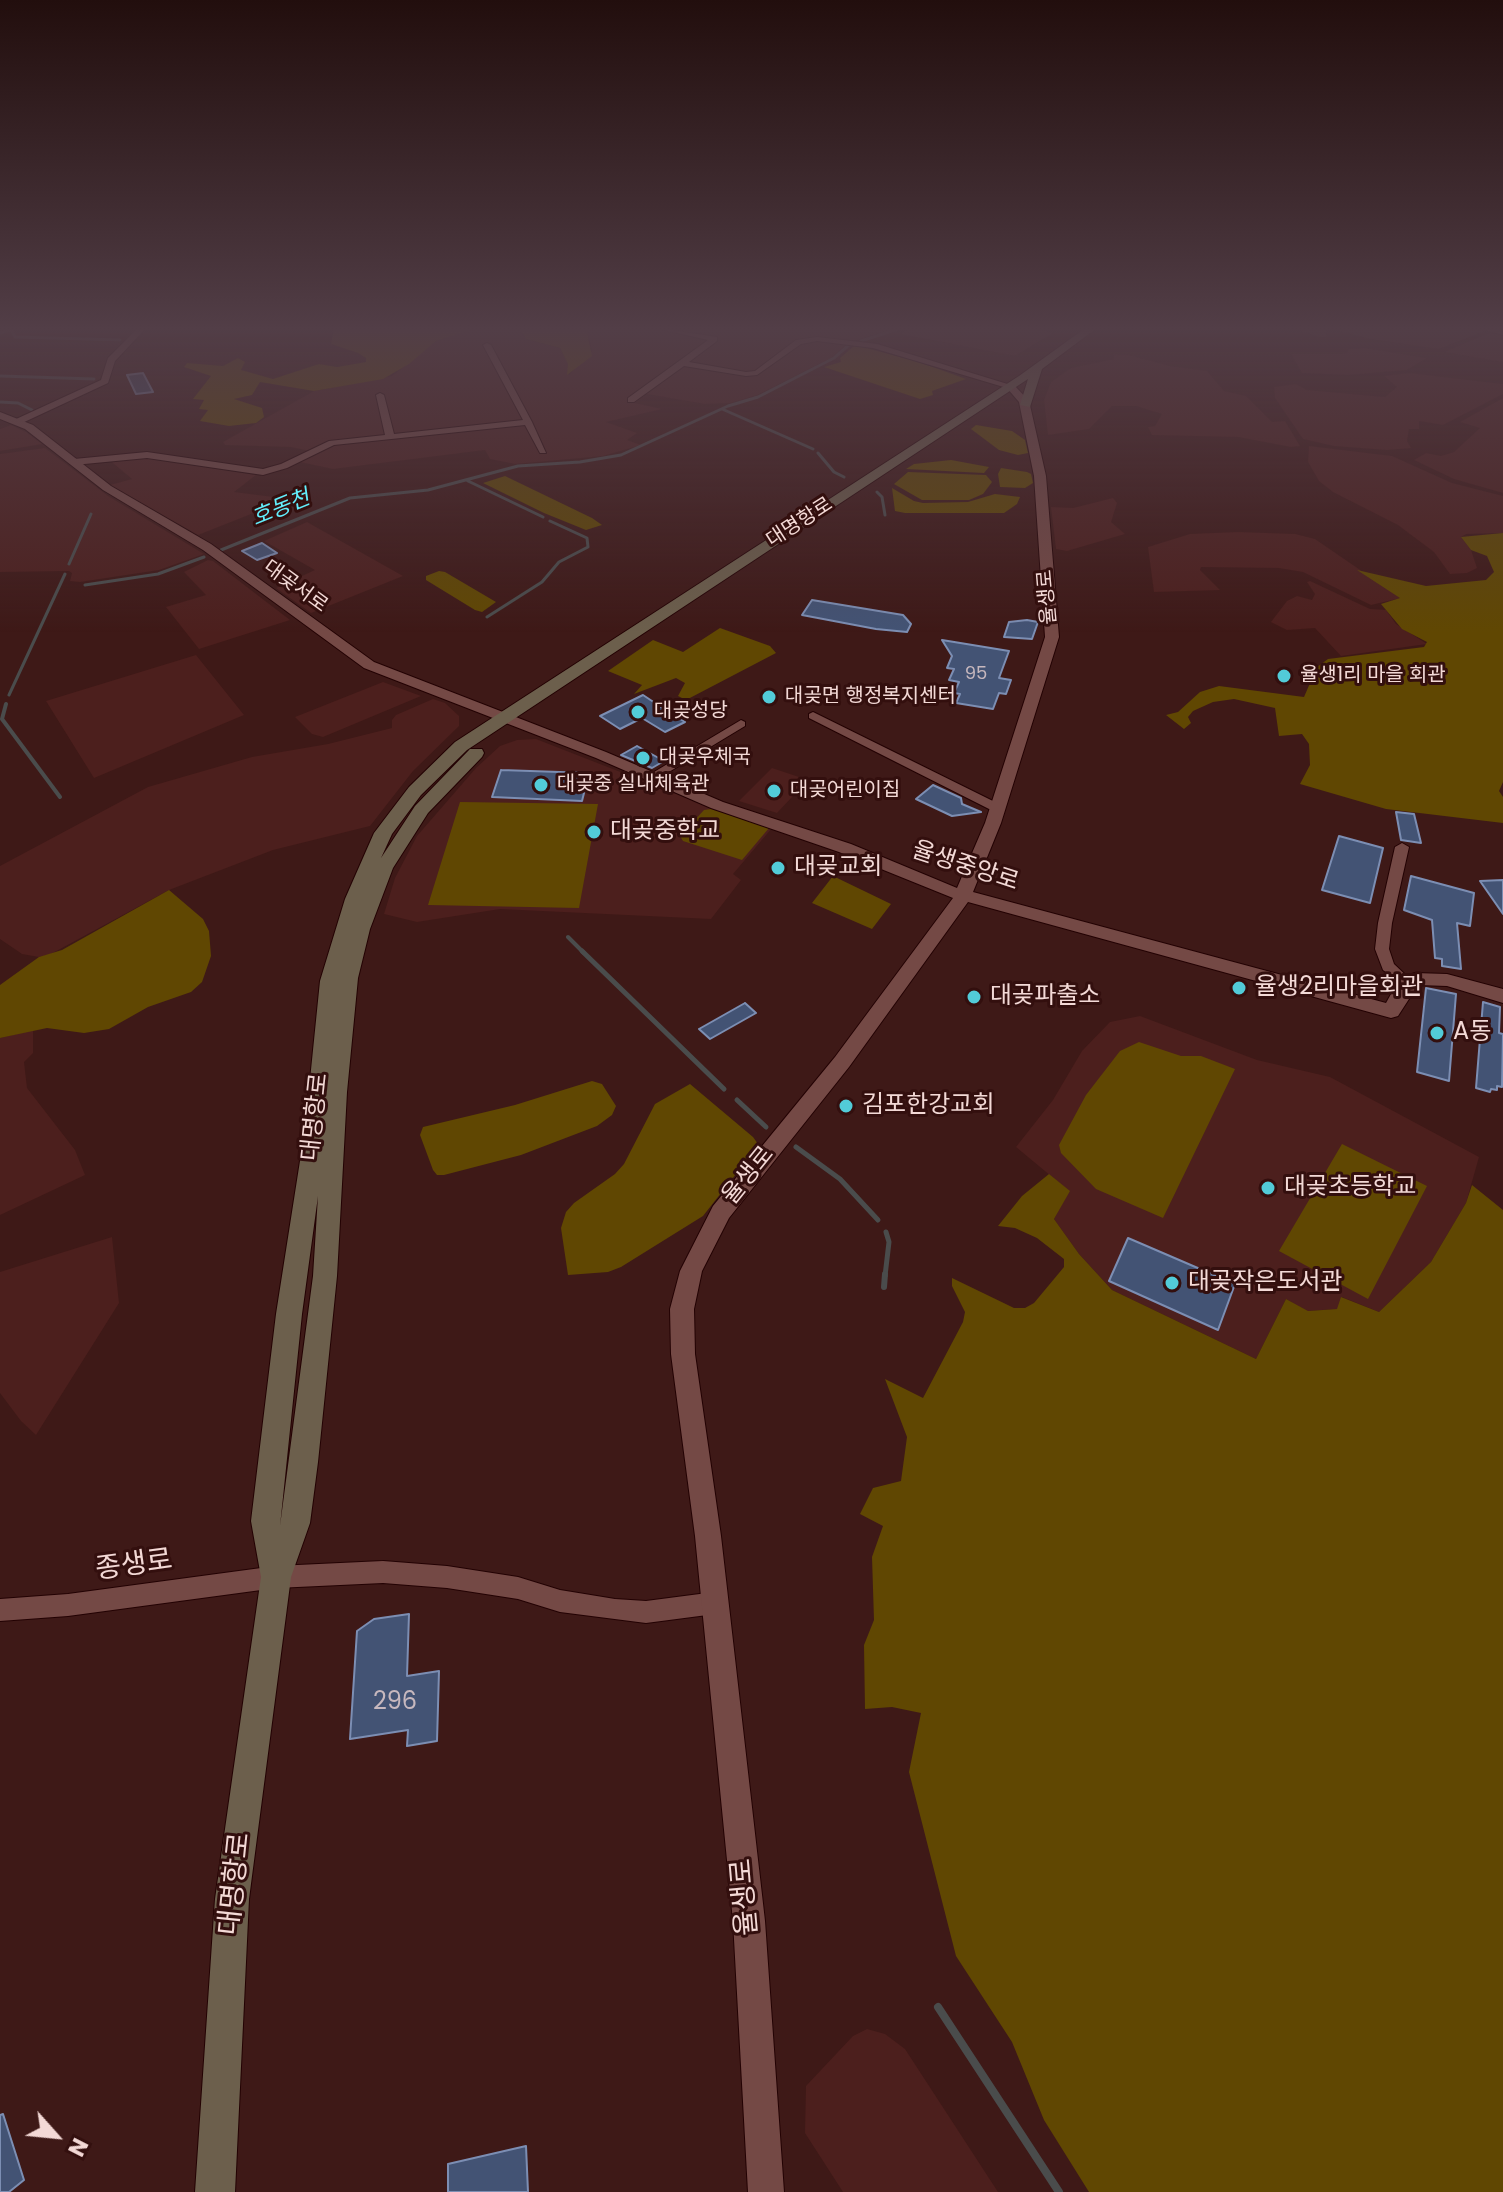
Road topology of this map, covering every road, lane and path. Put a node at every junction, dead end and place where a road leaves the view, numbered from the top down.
1 (30, 429) edge
2 (388, 429) edge
3 (456, 429) edge
4 (532, 429) edge
5 (942, 429) edge
6 (1031, 429) edge
7 (390, 436) junction
8 (543, 451) dead end
9 (74, 462) junction
10 (813, 716) dead end
11 (506, 719) junction
12 (741, 724) dead end
13 (650, 778) junction
14 (997, 808) junction
15 (1402, 847) dead end
16 (963, 895) junction
17 (1407, 983) junction
18 (1503, 996) edge
19 (276, 1577) junction
20 (715, 1603) junction
21 (0, 1610) edge
22 (215, 2192) edge
23 (766, 2192) edge

1 - 9 street, 대곶서로
2 - 7 street
3 - 7 street
4 - 8 street
5 - 11 main road, 대명항로
6 - 14 street, 율생로
7 - 9 street
9 - 11 street, 대곶서로
10 - 14 street
11 - 13 street, 율생중앙로
11 - 19 main road, 대명항로
11 - 19 main road, 대명항로
12 - 13 street
13 - 16 street, 율생중앙로
14 - 16 street, 율생로
15 - 17 street
16 - 17 street, 율생중앙로
16 - 20 street, 율생로
17 - 18 street
19 - 20 street
19 - 21 street, 종생로
19 - 22 main road, 대명항로
20 - 23 street, 율생로

